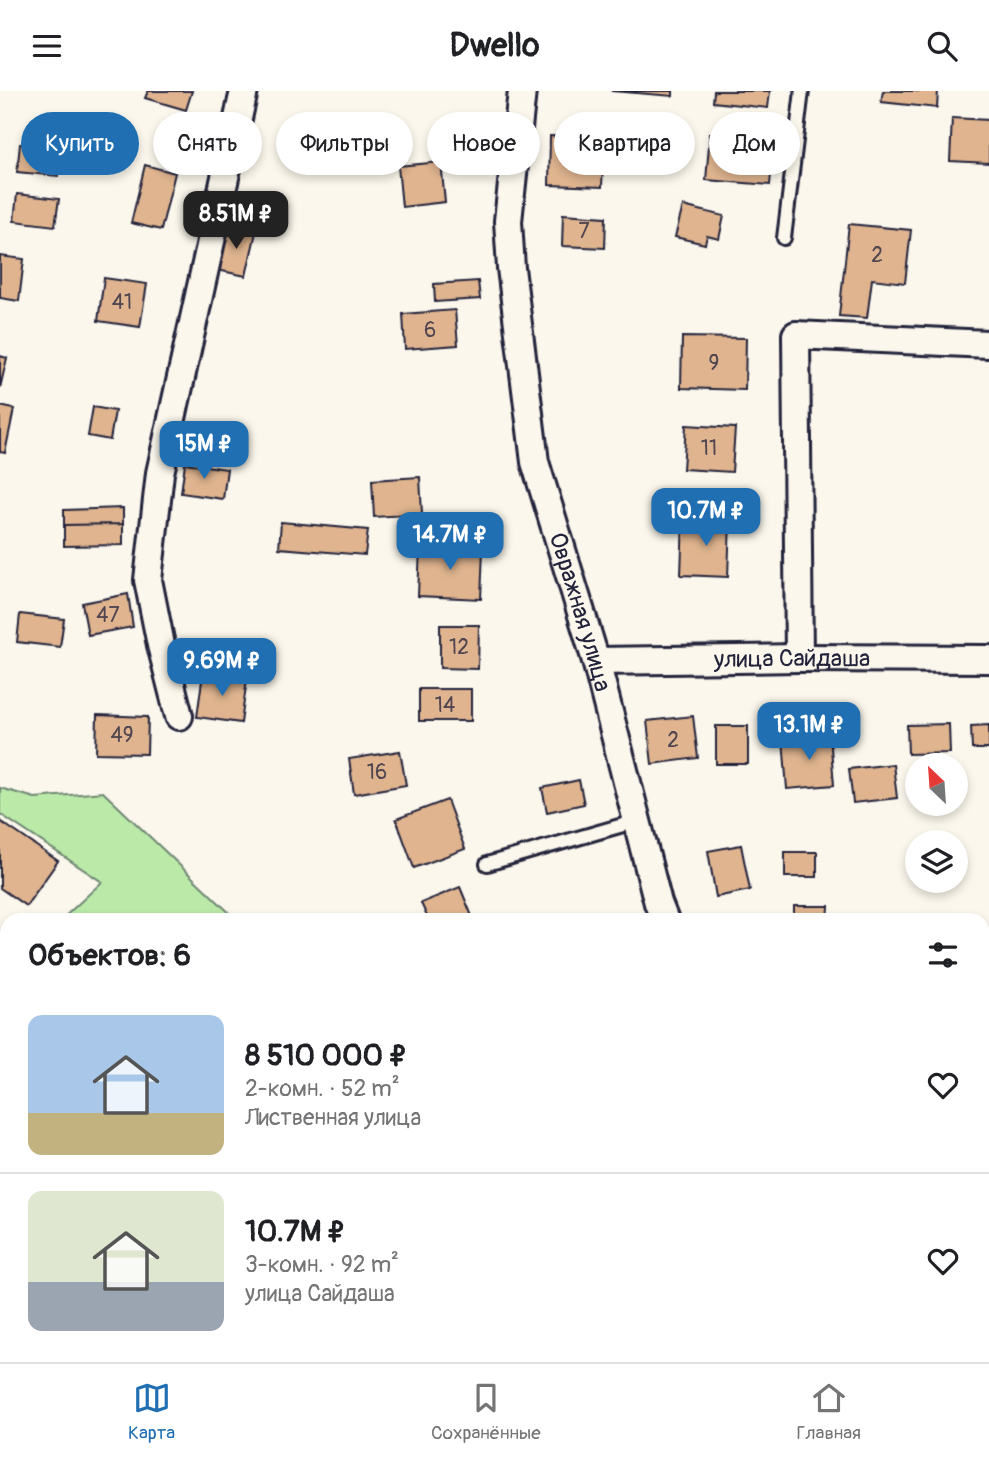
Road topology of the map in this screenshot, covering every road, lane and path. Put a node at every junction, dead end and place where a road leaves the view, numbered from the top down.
1 (244, 91) edge
2 (522, 91) edge
3 (802, 91) edge
4 (784, 238) dead end
5 (988, 344) edge
6 (799, 658) junction
7 (989, 659) edge
8 (596, 661) junction
9 (178, 716) dead end
10 (637, 821) junction
11 (486, 864) dead end
12 (662, 913) edge

1 - 9 street
2 - 8 street, Овражная улица
3 - 4 lane
5 - 6 street
6 - 7 street, улица Сайдаша
6 - 8 street, улица Сайдаша
8 - 10 street, Овражная улица
10 - 11 lane
10 - 12 street, Овражная улица

